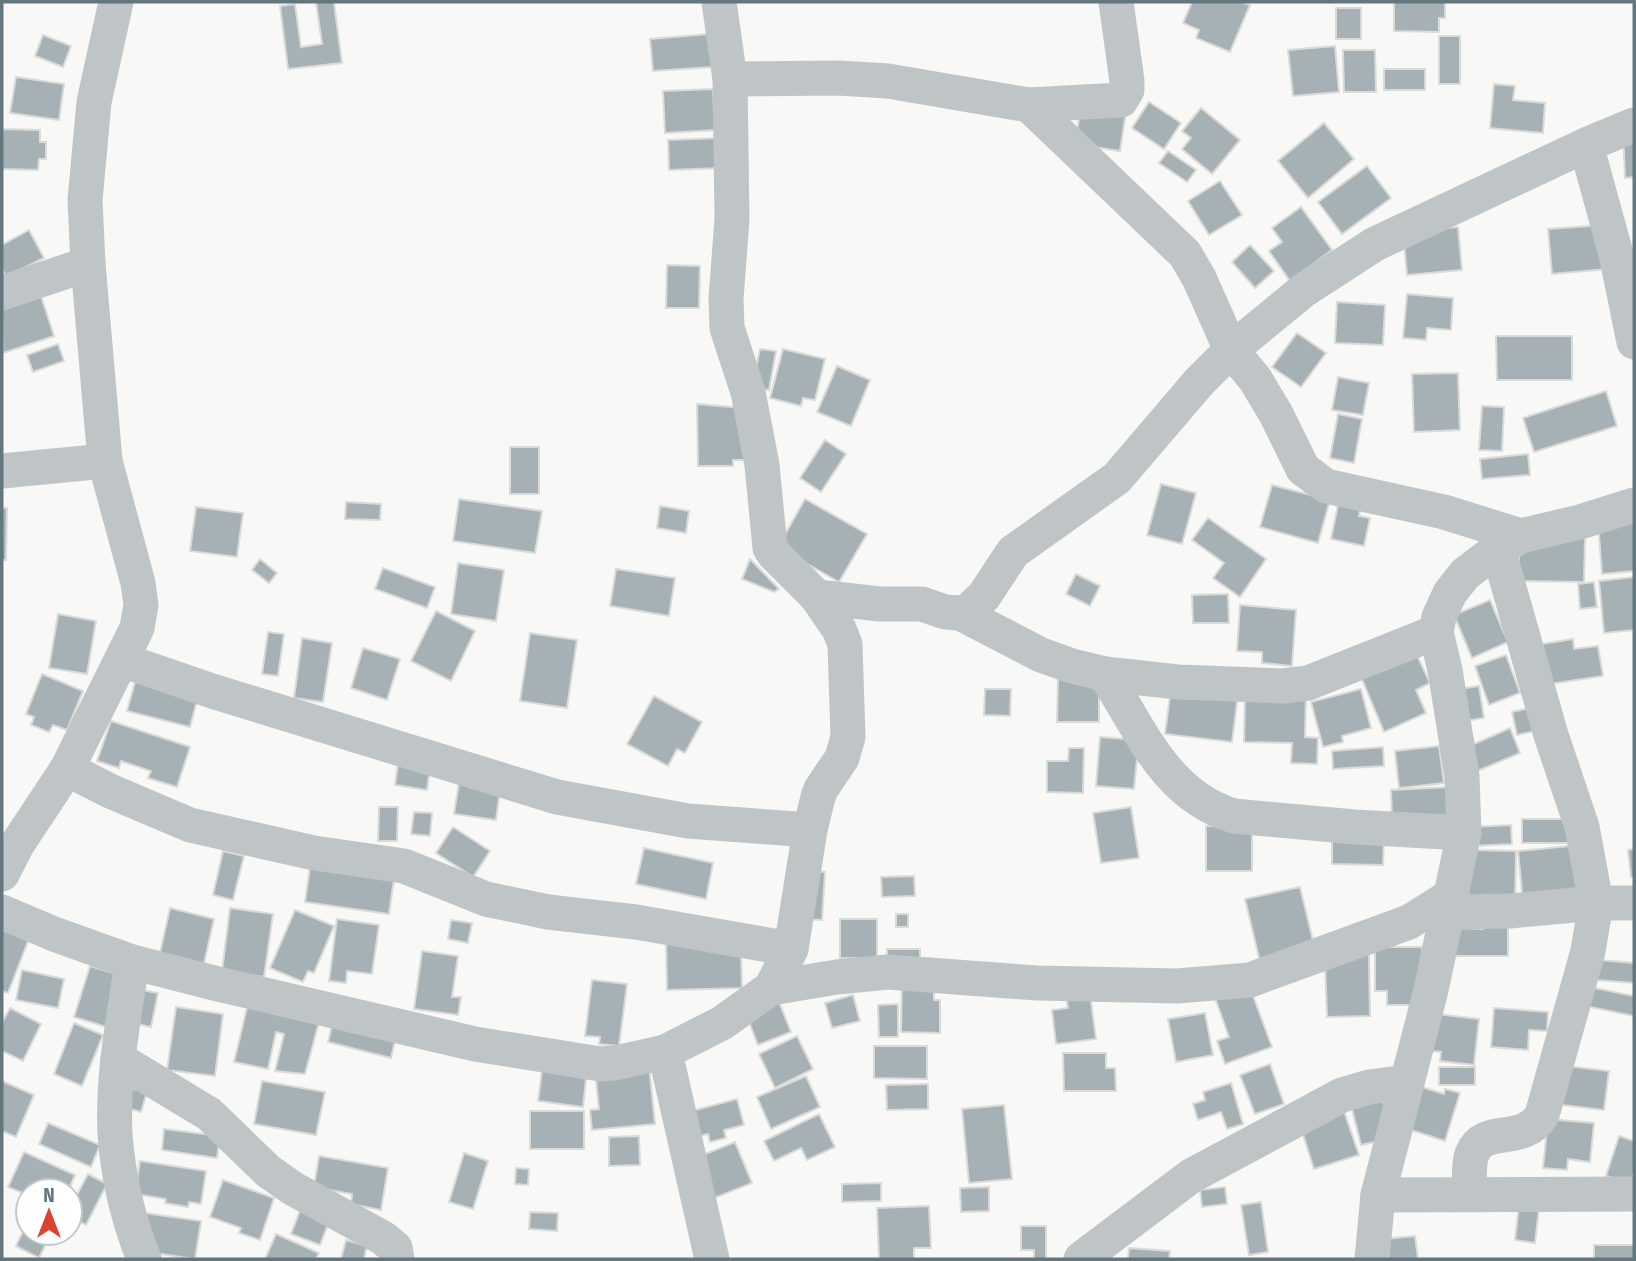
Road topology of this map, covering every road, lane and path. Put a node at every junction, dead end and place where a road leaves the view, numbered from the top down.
1 (117, 2) edge
2 (719, 2) edge
3 (1116, 2) edge
4 (730, 79) junction
5 (1029, 105) junction
6 (1634, 125) edge
7 (1586, 145) junction
8 (88, 264) junction
9 (2, 293) edge
10 (1634, 342) edge
11 (1231, 350) junction
12 (105, 461) junction
13 (2, 471) edge
14 (1634, 505) edge
15 (1509, 543) junction
16 (817, 597) junction
17 (960, 614) junction
18 (1436, 632) junction
19 (122, 660) junction
20 (1105, 674) junction
21 (67, 769) junction
22 (810, 830) junction
23 (1464, 833) junction
24 (2, 874) edge
25 (1596, 903) junction
26 (1634, 903) edge
27 (1448, 904) junction
28 (2, 912) edge
29 (791, 949) junction
30 (132, 962) junction
31 (771, 988) junction
32 (665, 1052) junction
33 (118, 1059) junction
34 (1408, 1082) junction
35 (1469, 1193) junction
36 (1634, 1194) edge
37 (1378, 1195) junction
38 (144, 1259) edge
39 (397, 1259) edge
40 (712, 1259) edge
41 (1081, 1259) edge
42 (1372, 1259) edge

1 - 8 street
2 - 4 street
3 - 5 street
4 - 5 street
4 - 16 street
5 - 11 street
6 - 7 street
7 - 10 street
7 - 11 street
8 - 9 street
8 - 12 street
11 - 15 street
11 - 17 street
12 - 13 street
12 - 19 street
14 - 15 street
15 - 18 street
15 - 25 street
16 - 17 street
16 - 22 street
17 - 20 street
18 - 20 street
18 - 23 street
19 - 21 street
19 - 22 street
20 - 23 street
21 - 24 street
21 - 29 street
22 - 29 street
23 - 27 street
25 - 26 street
25 - 27 street
25 - 35 street
27 - 31 street
27 - 34 street
28 - 30 street
29 - 31 street
30 - 32 street
30 - 33 street
31 - 32 street
32 - 40 street
33 - 38 street
33 - 39 street
34 - 37 street
34 - 41 street
35 - 36 street
35 - 37 street
37 - 42 street

